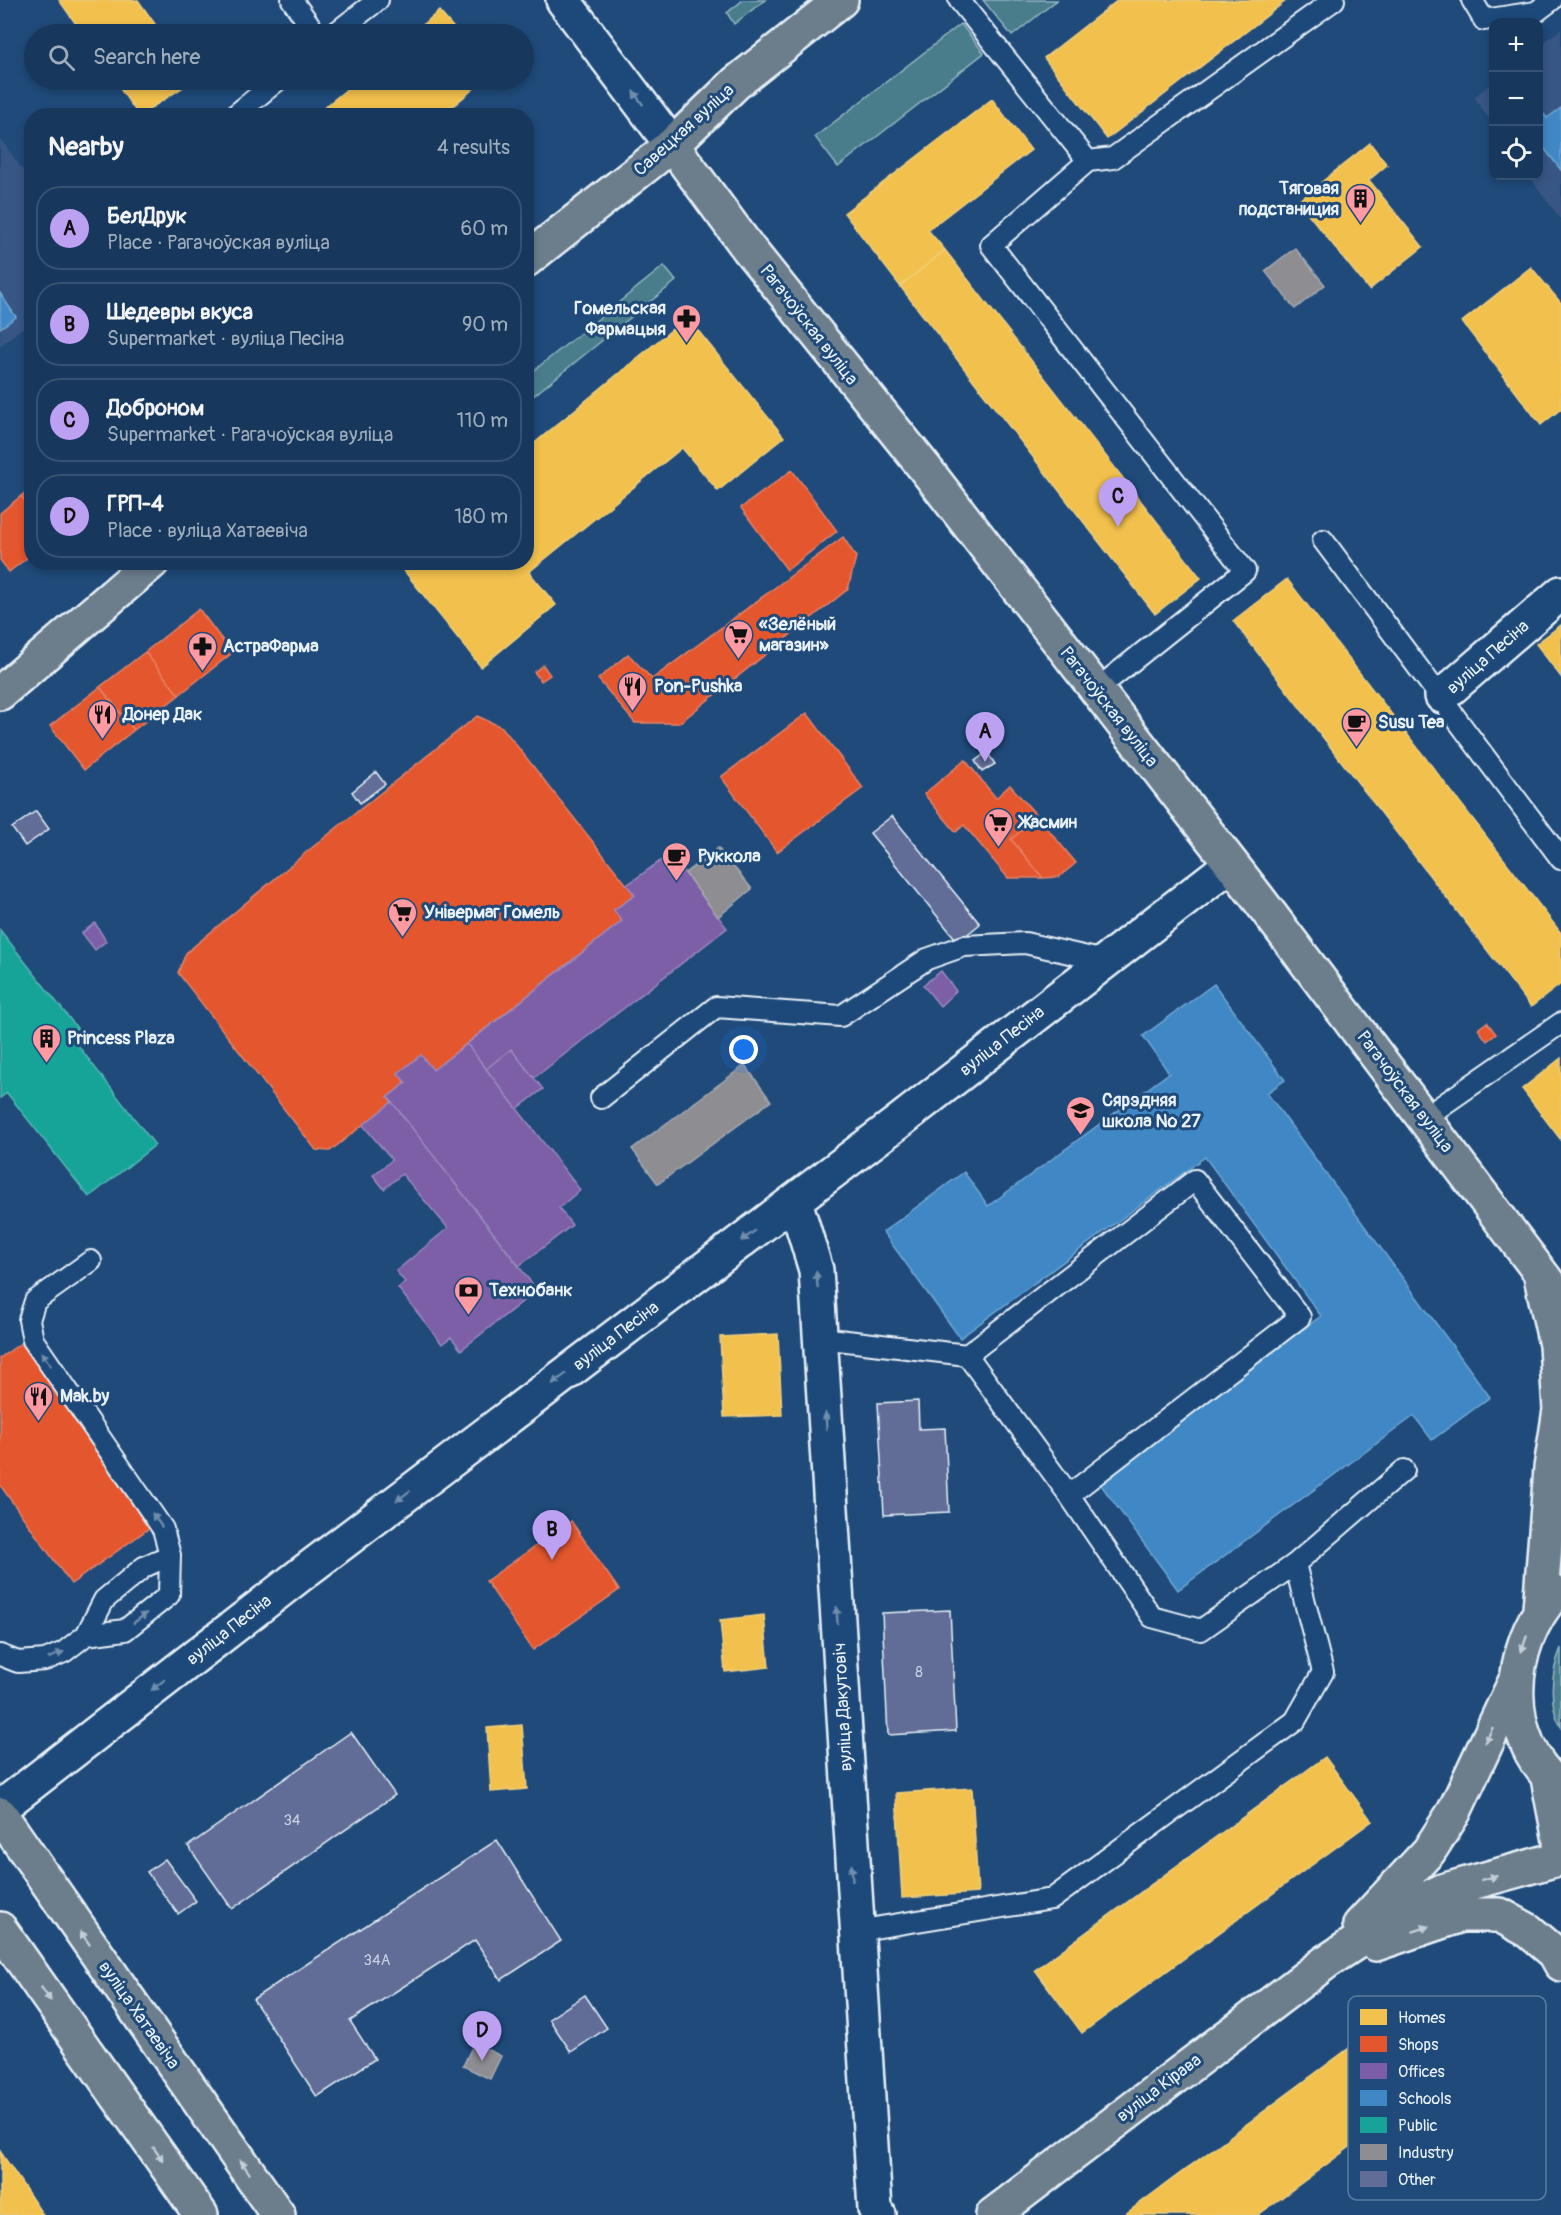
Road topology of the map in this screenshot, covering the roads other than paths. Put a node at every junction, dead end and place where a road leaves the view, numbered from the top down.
1 (292, 0) edge
2 (378, 0) edge
3 (563, 0) edge
4 (841, 0) edge
5 (959, 0) edge
6 (1334, 0) edge
7 (1472, 0) edge
8 (1552, 0) edge
9 (309, 24) edge
10 (347, 24) edge
11 (266, 90) edge
12 (244, 108) edge
13 (672, 145) junction
14 (1088, 161) junction
15 (534, 254) edge
16 (1323, 540) dead end
17 (143, 570) edge
18 (1561, 594) edge
19 (1096, 690) junction
20 (0, 693) edge
21 (1442, 696) junction
22 (1561, 859) edge
23 (1231, 864) junction
24 (1105, 961) junction
25 (1561, 1023) edge
26 (601, 1098) dead end
27 (1424, 1118) junction
28 (795, 1201) junction
29 (91, 1261) dead end
30 (1540, 1273) junction
31 (1561, 1300) edge
32 (821, 1338) junction
33 (967, 1355) junction
34 (1404, 1470) dead end
35 (1069, 1494) junction
36 (170, 1555) junction
37 (1295, 1564) junction
38 (1551, 1598) edge
39 (86, 1635) junction
40 (0, 1655) edge
41 (1515, 1682) junction
42 (1555, 1783) edge
43 (0, 1808) edge
44 (0, 1814) edge
45 (1561, 1846) edge
46 (1561, 1858) edge
47 (0, 1929) edge
48 (856, 1931) junction
49 (1326, 1962) junction
50 (1561, 1964) edge
51 (201, 2215) edge
52 (278, 2215) edge
53 (879, 2215) edge
54 (993, 2215) edge

1 - 9 lane
2 - 10 lane
13 -> 3 street
4 - 13 main road, Савецкая вуліца
5 - 14 lane
6 - 14 lane
7 - 8 lane
11 - 12 lane
13 - 15 main road, Савецкая вуліца
13 - 19 main road, Рагачоўская вуліца
14 - 19 lane
16 - 21 lane
17 - 20 main road
18 - 21 street, вуліца Песіна
19 - 23 main road, Рагачоўская вуліца
21 - 22 lane
23 - 24 street, вуліца Песіна
23 - 27 main road, Рагачоўская вуліца
24 - 26 lane
24 - 28 street, вуліца Песіна
25 - 27 lane
27 - 30 main road, Рагачоўская вуліца
32 -> 28 street, вуліца Дакутовіч
28 -> 43 street, вуліца Песіна
36 -> 29 lane
30 - 31 main road, Рагачоўская вуліца
30 - 38 main road, Рагачоўская вуліца
32 - 33 lane
48 -> 32 street, вуліца Дакутовіч
33 - 35 lane
33 - 35 lane
34 - 37 lane
35 - 37 lane
36 - 39 lane
39 -> 36 lane
37 - 48 lane
38 -> 41 main road
40 -> 39 lane
41 - 42 main road
41 -> 49 main road, вуліца Кірава
42 - 45 main road
52 -> 44 main road, вуліца Хатаевіча
49 -> 46 main road, вуліца Кірава
47 -> 51 main road
48 - 53 street, вуліца Дакутовіч
49 -> 50 main road
49 - 54 main road, вуліца Кірава

